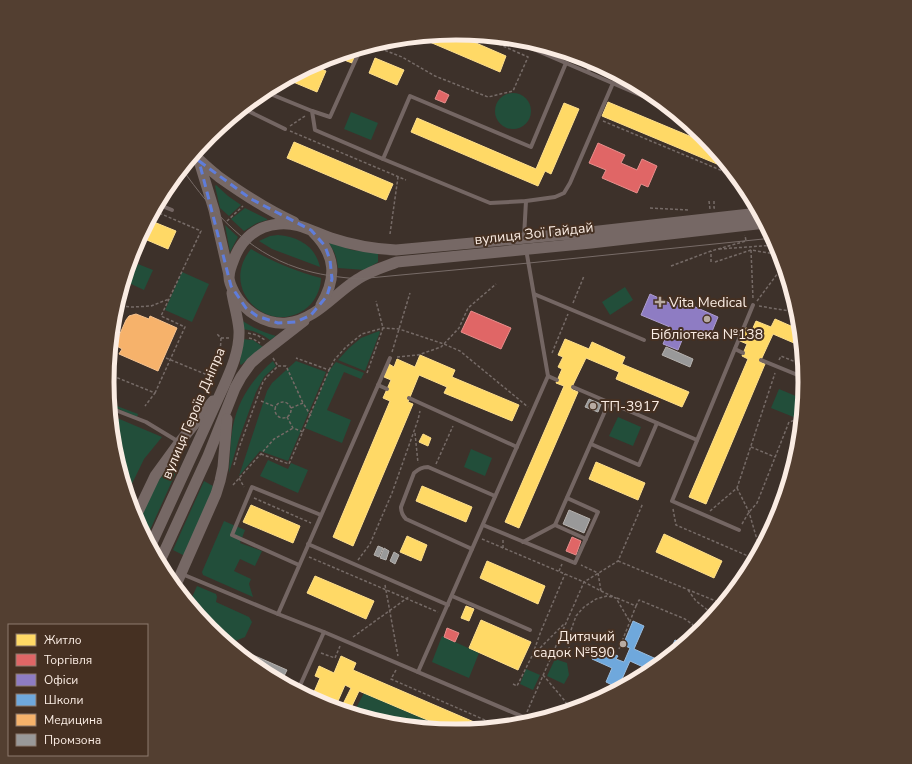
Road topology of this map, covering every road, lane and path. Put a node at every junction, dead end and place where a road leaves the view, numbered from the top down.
1 (495, 42) edge
2 (381, 49) edge
3 (535, 50) edge
4 (358, 55) edge
5 (566, 63) junction
6 (590, 67) edge
7 (588, 72) junction
8 (613, 83) junction
9 (272, 94) edge
10 (643, 96) edge
11 (248, 111) edge
12 (312, 111) junction
13 (598, 118) junction
14 (285, 129) junction
15 (197, 158) edge
16 (383, 158) junction
17 (197, 159) edge
18 (725, 172) edge
19 (398, 177) junction
20 (406, 180) dead end
21 (526, 201) junction
22 (709, 201) dead end
23 (163, 206) edge
24 (243, 206) dead end
25 (650, 208) dead end
26 (172, 210) dead end
27 (695, 210) dead end
28 (716, 210) dead end
29 (159, 213) edge
30 (753, 214) edge
31 (225, 222) dead end
32 (759, 224) edge
33 (308, 228) junction
34 (745, 232) dead end
35 (390, 234) dead end
36 (525, 243) junction
37 (769, 245) edge
38 (716, 250) junction
39 (751, 250) junction
40 (711, 251) junction
41 (773, 254) edge
42 (711, 262) dead end
43 (716, 262) dead end
44 (672, 266) dead end
45 (780, 271) edge
46 (584, 276) dead end
47 (230, 281) junction
48 (496, 284) dead end
49 (410, 293) dead end
50 (534, 294) junction
51 (169, 299) junction
52 (376, 301) dead end
53 (753, 305) junction
54 (123, 306) edge
55 (570, 309) junction
56 (789, 311) edge
57 (315, 312) junction
58 (383, 328) junction
59 (399, 329) junction
60 (217, 334) dead end
61 (241, 335) junction
62 (221, 338) junction
63 (644, 340) dead end
64 (444, 344) junction
65 (267, 346) junction
66 (735, 349) junction
67 (744, 353) dead end
68 (166, 358) dead end
69 (296, 358) dead end
70 (390, 358) junction
71 (170, 360) junction
72 (761, 360) dead end
73 (797, 363) edge
74 (278, 366) dead end
75 (286, 366) dead end
76 (546, 366) junction
77 (777, 366) junction
78 (329, 370) junction
79 (367, 373) dead end
80 (798, 375) edge
81 (210, 376) dead end
82 (548, 376) junction
83 (114, 377) edge
84 (557, 380) dead end
85 (378, 385) junction
86 (573, 387) dead end
87 (387, 389) dead end
88 (222, 390) junction
89 (155, 393) junction
90 (202, 398) dead end
91 (409, 398) dead end
92 (261, 401) dead end
93 (303, 402) junction
94 (609, 402) junction
95 (421, 404) junction
96 (228, 405) junction
97 (145, 406) dead end
98 (276, 407) junction
99 (291, 408) junction
100 (116, 410) edge
101 (533, 411) junction
102 (311, 416) junction
103 (287, 417) junction
104 (456, 419) junction
105 (796, 420) edge
106 (657, 423) junction
107 (293, 428) junction
108 (414, 431) junction
109 (303, 432) junction
110 (697, 440) junction
111 (179, 443) junction
112 (591, 444) junction
113 (517, 446) junction
114 (750, 447) junction
115 (261, 454) junction
116 (775, 457) junction
117 (418, 470) junction
118 (434, 470) junction
119 (239, 478) junction
120 (233, 485) dead end
121 (737, 488) junction
122 (248, 496) junction
123 (495, 496) junction
124 (567, 498) junction
125 (672, 501) junction
126 (643, 503) dead end
127 (139, 510) edge
128 (749, 512) junction
129 (321, 515) junction
130 (706, 515) junction
131 (483, 525) junction
132 (555, 525) junction
133 (316, 526) junction
134 (740, 530) joint
135 (477, 537) junction
136 (586, 539) junction
137 (153, 540) edge
138 (523, 542) junction
139 (758, 542) edge
140 (308, 544) junction
141 (472, 549) junction
142 (304, 554) junction
143 (162, 556) edge
144 (750, 557) edge
145 (618, 561) junction
146 (575, 563) junction
147 (354, 564) junction
148 (299, 565) junction
149 (182, 573) junction
150 (598, 573) junction
151 (565, 574) junction
152 (383, 577) junction
153 (178, 581) edge
154 (584, 582) junction
155 (386, 589) junction
156 (688, 590) junction
157 (417, 591) junction
158 (601, 591) junction
159 (452, 596) junction
160 (407, 598) junction
161 (616, 598) junction
162 (717, 602) edge
163 (448, 605) junction
164 (636, 606) junction
165 (390, 611) junction
166 (709, 611) edge
167 (278, 614) junction
168 (443, 615) junction
169 (630, 622) junction
170 (566, 623) junction
171 (694, 627) edge
172 (530, 630) dead end
173 (324, 632) junction
174 (347, 642) junction
175 (619, 649) dead end
176 (316, 650) junction
177 (570, 650) dead end
178 (532, 656) junction
179 (400, 664) junction
180 (418, 672) junction
181 (543, 675) junction
182 (514, 684) dead end
183 (300, 686) edge
184 (567, 705) edge
185 (522, 717) edge
186 (525, 717) edge
187 (490, 722) edge

1 - 2 path
3 - 5 lane
4 - 12 lane
5 - 7 lane
5 - 16 lane
6 - 7 lane
7 - 8 lane
8 - 10 lane
8 - 13 lane
9 - 12 lane
11 - 14 lane
12 - 14 path
12 - 16 lane
13 - 18 path
13 - 21 lane
14 - 19 path
15 - 33 main road, вулиця Героїв Дніпра
16 - 21 lane
17 - 47 main road, вулиця Героїв Дніпра
19 - 20 path
19 - 35 path
21 - 36 lane
22 - 28 path
23 - 26 lane
24 - 31 path
25 - 27 path
29 - 51 path
30 - 36 main road, вулиця Зої Гайдай
32 - 36 main road, вулиця Зої Гайдай
33 - 36 main road, вулиця Зої Гайдай
33 - 47 main road
33 - 57 main road
34 - 38 path
36 - 50 lane
36 - 57 main road, вулиця Зої Гайдай
37 - 38 path
38 - 40 path
39 - 41 path
39 - 43 path
39 - 53 path
40 - 42 path
40 - 44 path
45 - 53 path
46 - 55 path
47 - 57 main road
47 - 61 main road, вулиця Героїв Дніпра
48 - 64 path
49 - 59 path
50 - 55 lane
50 - 76 lane
51 - 54 path
51 - 71 path
52 - 58 path
53 - 56 path
53 - 66 lane
55 - 63 lane
55 - 76 path
57 - 65 main road, вулиця Героїв Дніпра
58 - 59 path
58 - 78 path
58 - 79 path
59 - 64 path
59 - 70 path
60 - 62 path
61 - 62 path
61 - 65 path
61 - 65 path
61 - 88 main road, вулиця Героїв Дніпра
62 - 90 path
64 - 70 path
64 - 101 path
65 - 74 path
65 - 96 main road, вулиця Героїв Дніпра
66 - 67 lane
66 - 110 lane
68 - 71 path
69 - 78 path
70 - 85 lane
71 - 81 path
71 - 89 path
72 - 77 lane
73 - 77 path
75 - 93 path
76 - 82 lane
77 - 80 lane
77 - 114 path
78 - 102 path
82 - 84 lane
82 - 101 lane
83 - 89 path
85 - 87 lane
85 - 129 lane
86 - 94 lane
88 - 111 main road
88 - 137 main road, вулиця Героїв Дніпра
89 - 97 path
91 - 95 lane
92 - 98 path
93 - 99 path
93 - 102 path
94 - 106 lane
94 - 112 lane
95 - 104 lane
95 - 108 path
96 - 143 main road, вулиця Героїв Дніпра
96 - 149 main road, вулиця Героїв Дніпра
98 - 99 path
98 - 103 path
99 - 103 path
100 - 111 lane
101 - 113 lane
102 - 109 path
103 - 107 path
104 - 113 lane
104 - 118 path
105 - 116 path
106 - 110 lane
106 - 112 lane
107 - 109 path
107 - 115 path
108 - 117 path
108 - 147 path
109 - 115 path
110 - 125 lane
111 - 127 main road
112 - 124 lane
113 - 123 lane
114 - 116 path
114 - 121 path
115 - 119 path
116 - 128 path
117 - 118 lane
117 - 141 lane
118 - 123 lane
119 - 120 path
119 - 122 path
121 - 128 path
121 - 130 path
122 - 129 lane
122 - 133 path
122 - 148 lane
123 - 131 lane
124 - 132 lane
124 - 136 lane
125 - 130 lane
125 - 144 path
126 - 145 path
128 - 134 path
128 - 139 path
129 - 133 lane
130 - 134 lane
131 - 135 lane
131 - 138 lane
132 - 136 lane
132 - 138 lane
133 - 140 lane
135 - 141 lane
135 - 151 path
136 - 146 lane
138 - 146 lane
140 - 142 lane
140 - 147 lane
141 - 159 lane
142 - 148 lane
142 - 155 path
145 - 150 path
145 - 156 path
146 - 150 path
147 - 152 lane
148 - 167 lane
149 - 153 main road, вулиця Героїв Дніпра
149 - 167 lane
150 - 154 path
150 - 158 path
151 - 154 path
151 - 178 path
152 - 155 path
152 - 157 lane
154 - 158 path
154 - 170 path
155 - 160 path
155 - 165 path
156 - 162 path
156 - 166 path
157 - 160 path
157 - 163 lane
158 - 161 path
159 - 163 lane
159 - 172 lane
160 - 165 path
160 - 168 path
161 - 164 path
161 - 169 path
161 - 177 path
163 - 168 lane
164 - 169 path
164 - 171 path
165 - 174 path
165 - 179 path
167 - 173 lane
168 - 180 lane
169 - 175 path
170 - 178 path
170 - 181 path
173 - 174 lane
173 - 176 lane
174 - 176 path
174 - 179 lane
176 - 183 lane
178 - 182 path
179 - 180 lane
179 - 187 path
180 - 185 lane
181 - 184 path
181 - 186 path

